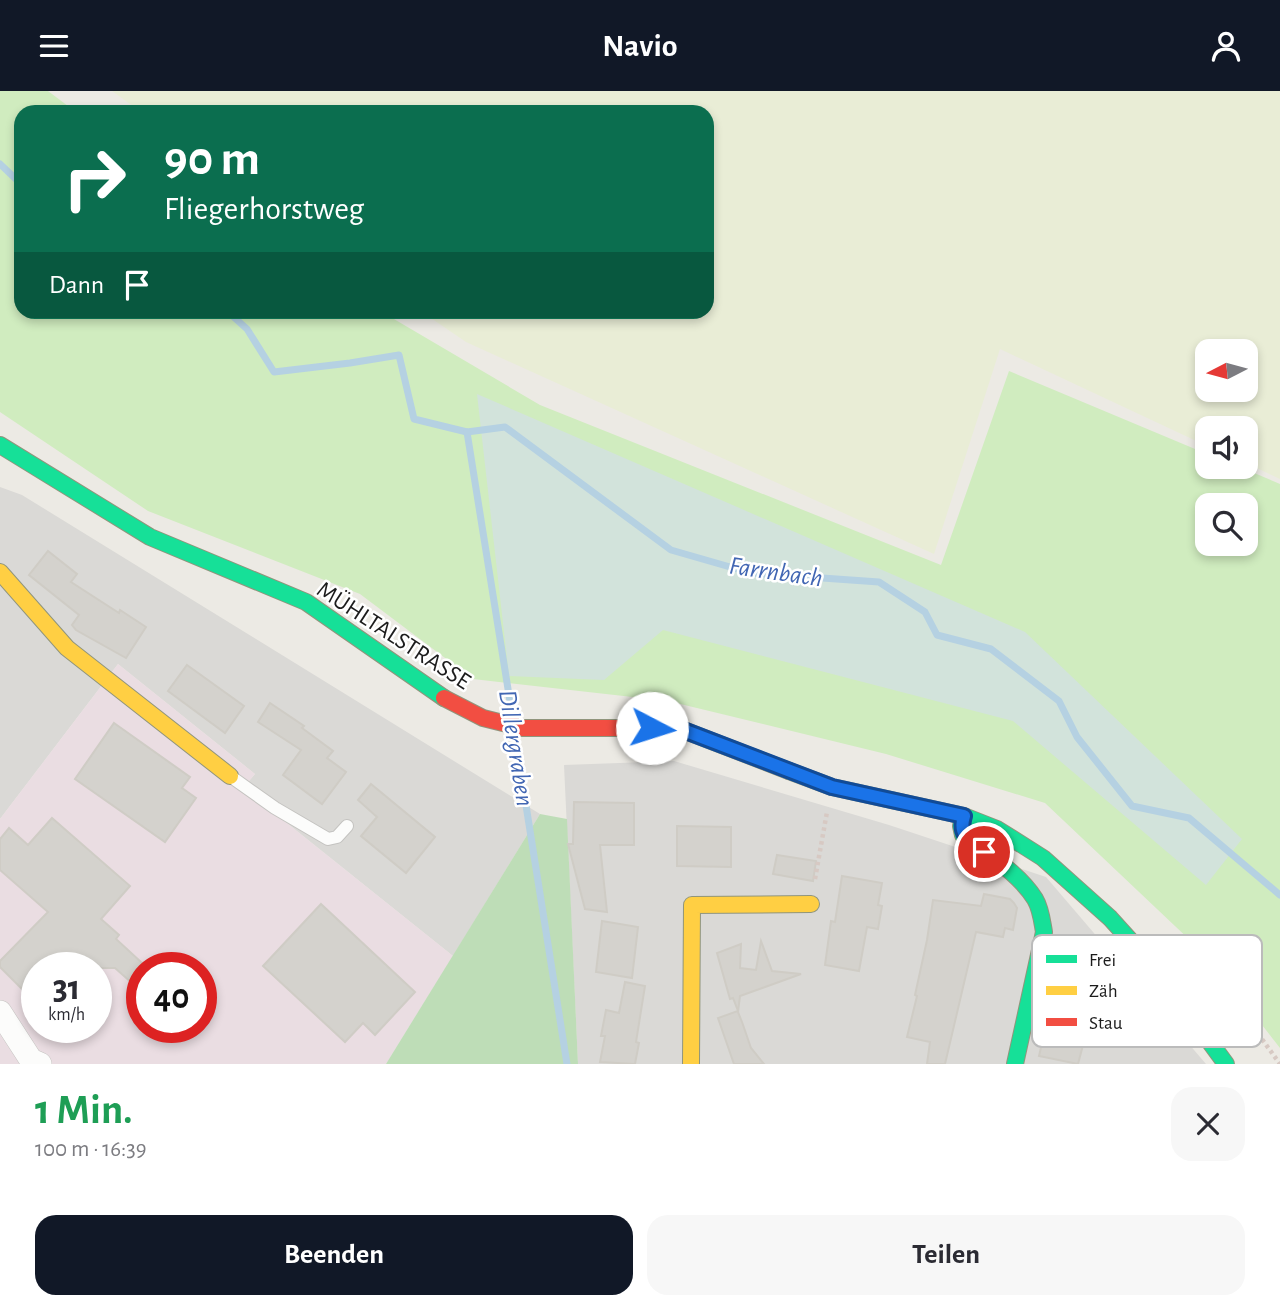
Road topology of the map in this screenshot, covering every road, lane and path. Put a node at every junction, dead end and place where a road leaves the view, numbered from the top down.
1 (0, 445) edge
2 (0, 572) edge
3 (230, 776) joint
4 (832, 787) junction
5 (964, 816) junction
6 (347, 826) dead end
7 (811, 904) joint
8 (1043, 935) edge
9 (1125, 935) edge
10 (1032, 987) edge
11 (0, 1012) edge
12 (1214, 1047) edge
13 (40, 1064) edge
14 (691, 1064) edge
15 (1015, 1064) edge
16 (1226, 1064) edge

1 - 4 street, MÜHLTALSTRASSE
2 - 3 street
3 - 6 lane
4 - 5 street, MÜHLTALSTRASSE
4 - 7 path
5 - 8 street
5 - 9 street, MÜHLTALSTRASSE
7 - 14 street
10 - 15 street
11 - 13 street
12 - 16 street, MÜHLTALSTRASSE

